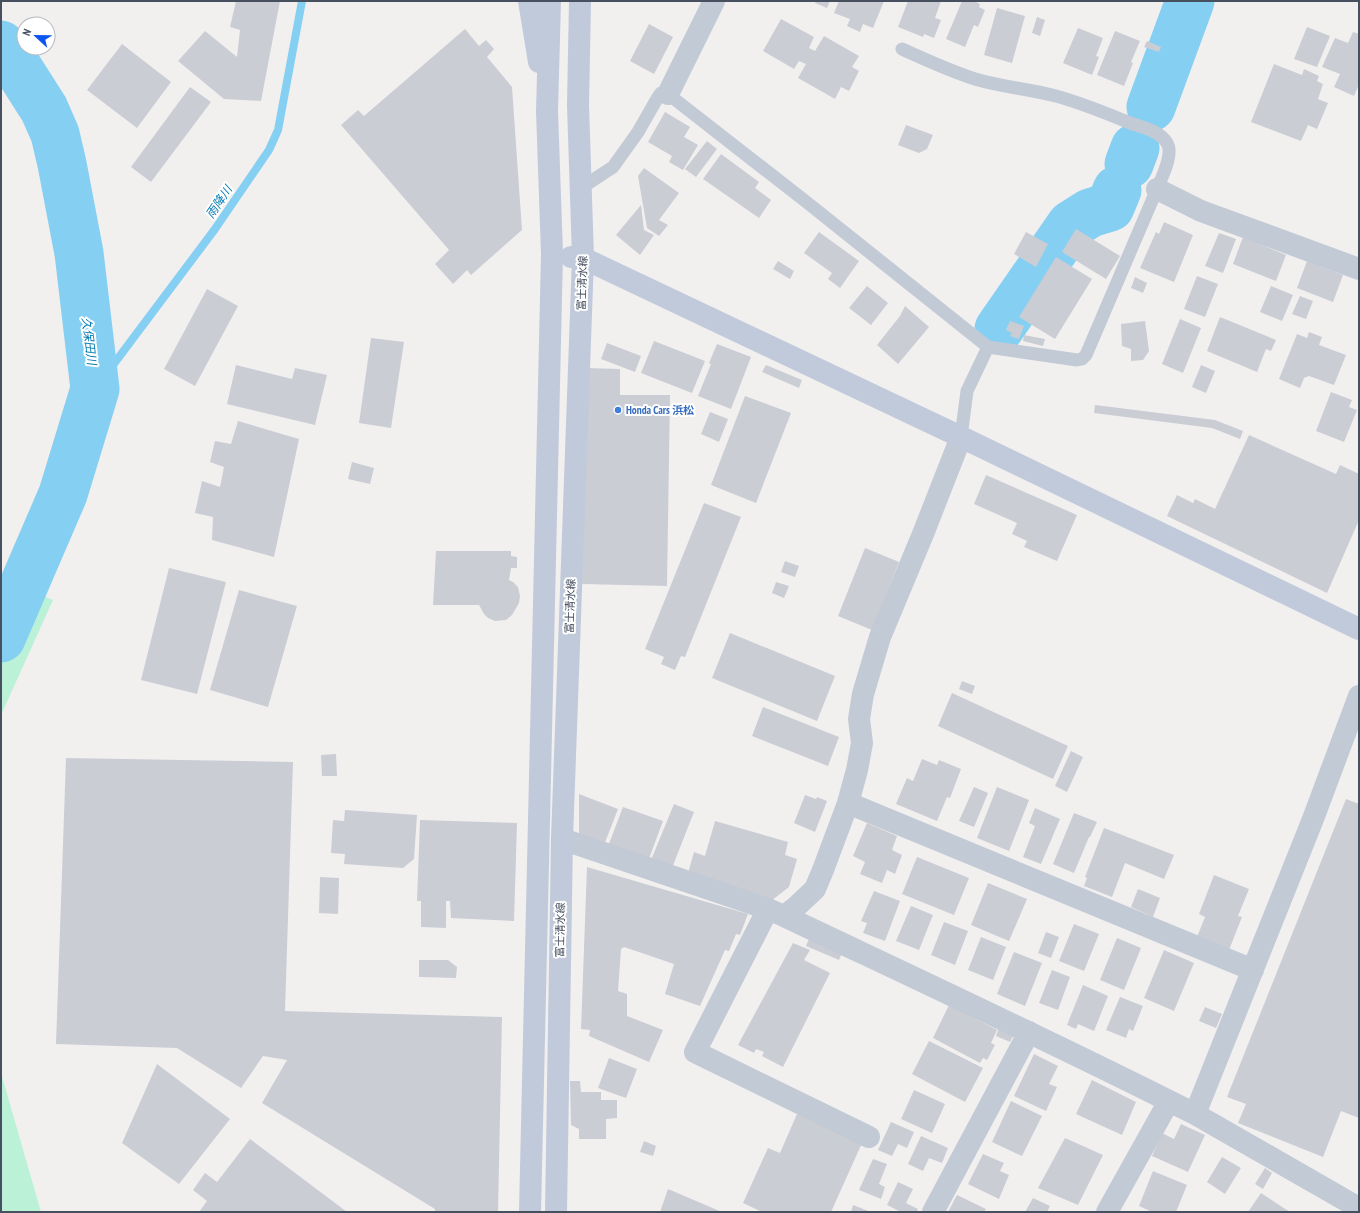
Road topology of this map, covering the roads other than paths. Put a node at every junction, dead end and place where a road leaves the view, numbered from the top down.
1 (529, 1) edge
2 (550, 1) edge
3 (580, 1) edge
4 (714, 1) edge
5 (902, 50) dead end
6 (668, 94) junction
7 (547, 111) junction
8 (579, 143) junction
9 (581, 188) junction
10 (1157, 189) junction
11 (552, 254) junction
12 (583, 258) junction
13 (1359, 269) edge
14 (988, 347) junction
15 (961, 437) junction
16 (1359, 629) edge
17 (1359, 696) edge
18 (848, 802) junction
19 (562, 839) junction
20 (776, 912) junction
21 (1253, 970) junction
22 (1029, 1032) junction
23 (1169, 1101) junction
24 (1195, 1114) junction
25 (869, 1138) dead end
26 (1359, 1208) edge
27 (530, 1212) edge
28 (556, 1212) edge
29 (933, 1212) edge
30 (1107, 1212) edge

1 - 7 main road
2 - 7 main road
3 - 8 main road, 富士清水線
4 - 6 street
5 - 10 lane
6 - 9 lane
6 - 14 lane
7 - 8 main road
7 - 11 main road
8 - 9 main road, 富士清水線
9 - 12 main road, 富士清水線
10 - 13 street
10 - 14 lane
11 - 12 main road
11 - 27 main road
12 - 15 main road
12 - 19 main road, 富士清水線
14 - 15 lane
15 - 16 main road
15 - 18 street
17 - 21 street
18 - 20 street
18 - 21 street
19 - 20 street
19 - 28 main road, 富士清水線
20 - 22 street
20 - 25 street
21 - 24 street
22 - 23 street
22 - 29 street
23 - 24 street
23 - 30 street
24 - 26 street

